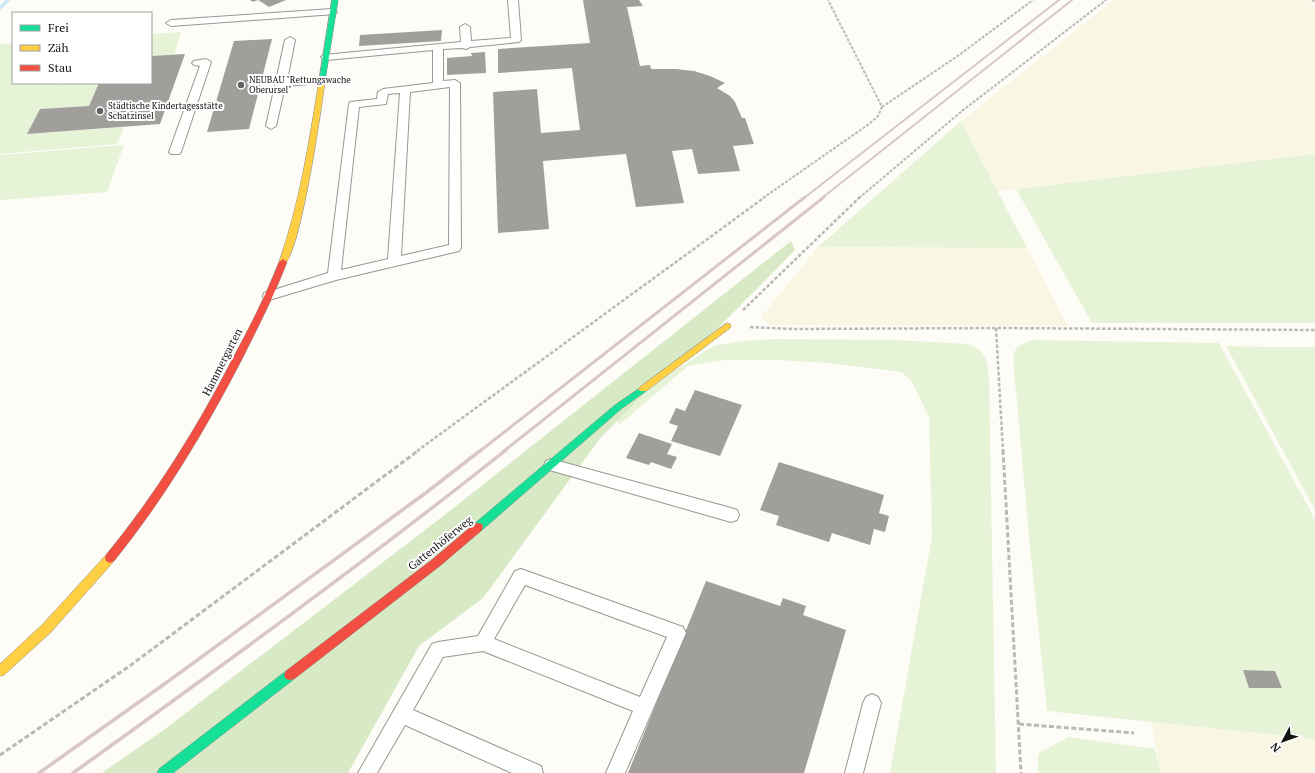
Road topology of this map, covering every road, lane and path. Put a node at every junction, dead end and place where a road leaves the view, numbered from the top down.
1 (335, 0) edge
2 (513, 0) edge
3 (828, 0) edge
4 (1033, 0) edge
5 (1106, 0) edge
6 (1312, 0) edge
7 (1315, 2) edge
8 (332, 12) junction
9 (171, 23) dead end
10 (465, 27) dead end
11 (290, 40) dead end
12 (466, 46) junction
13 (438, 48) junction
14 (326, 57) junction
15 (197, 63) dead end
16 (322, 80) junction
17 (281, 83) junction
18 (438, 85) junction
19 (405, 90) junction
20 (882, 107) junction
21 (271, 126) dead end
22 (175, 152) dead end
23 (394, 262) junction
24 (334, 276) junction
25 (269, 296) junction
26 (727, 326) junction
27 (996, 328) junction
28 (1315, 330) edge
29 (552, 465) junction
30 (731, 515) dead end
31 (483, 643) junction
32 (0, 670) edge
33 (872, 702) dead end
34 (644, 707) junction
35 (401, 714) junction
36 (1019, 724) junction
37 (1134, 733) dead end
38 (0, 755) edge
39 (163, 773) edge
40 (367, 773) edge
41 (534, 773) edge
42 (616, 773) edge
43 (854, 773) edge
44 (1021, 773) edge

1 - 8 street, Hammergarten
2 - 12 lane
3 - 20 path
4 - 20 path
5 - 26 path
6 - 7 path
8 - 9 lane
8 - 14 street, Hammergarten
10 - 12 lane
11 - 17 lane
12 - 13 lane
13 - 14 lane
13 - 18 lane
14 - 16 street, Hammergarten
15 - 22 lane
16 - 17 lane
16 - 25 street, Hammergarten
17 - 21 lane
18 - 19 lane
18 - 23 lane
19 - 23 lane
19 - 24 lane
20 - 38 path
23 - 24 lane
24 - 25 lane
25 - 32 street, Hammergarten
26 - 27 path
26 - 29 street, Gattenhöferweg
27 - 28 path
27 - 36 path
29 - 30 lane
29 - 39 street, Gattenhöferweg
31 - 34 lane
31 - 34 lane
31 - 35 lane
33 - 43 lane
34 - 42 lane
35 - 40 lane
35 - 41 lane
36 - 37 path
36 - 44 path

